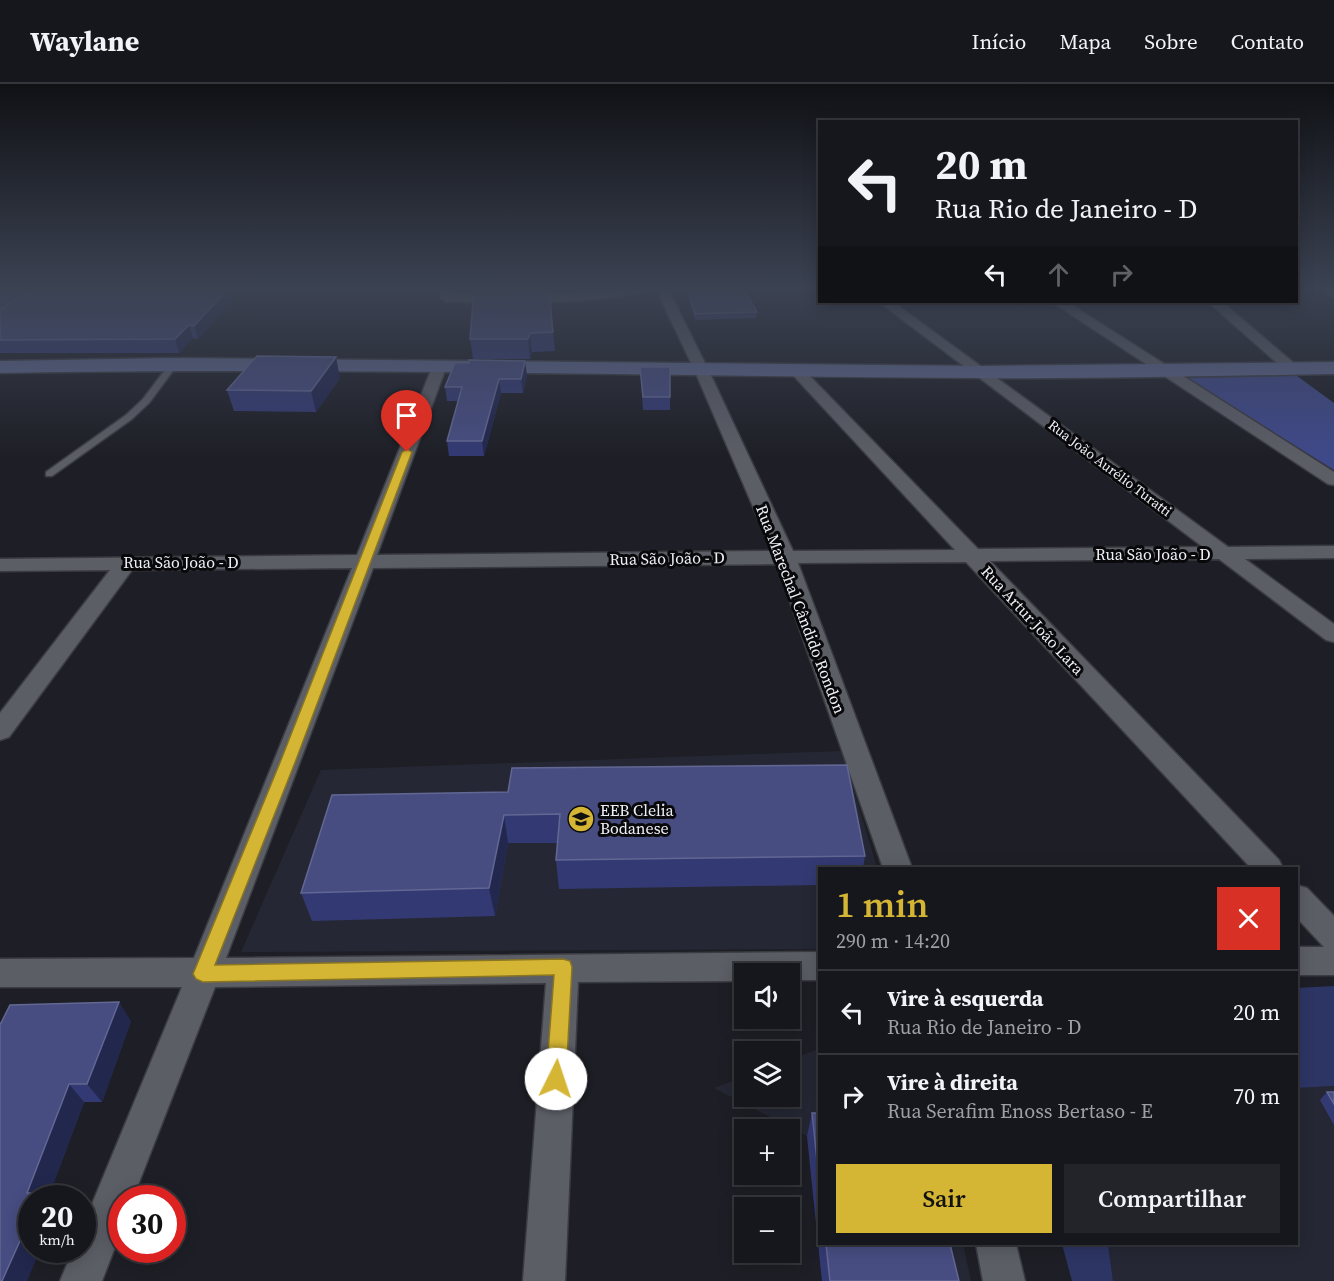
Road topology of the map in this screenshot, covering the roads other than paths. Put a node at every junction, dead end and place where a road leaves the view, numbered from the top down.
1 (689, 345) edge
2 (944, 345) edge
3 (1127, 345) edge
4 (1264, 345) edge
5 (174, 364) junction
6 (440, 365) junction
7 (0, 367) edge
8 (1291, 368) junction
9 (1334, 368) edge
10 (701, 369) junction
11 (797, 371) junction
12 (1168, 371) junction
13 (982, 372) junction
14 (49, 474) dead end
15 (1334, 480) edge
16 (1334, 552) edge
17 (1224, 554) junction
18 (972, 555) junction
19 (784, 557) junction
20 (366, 561) junction
21 (127, 562) junction
22 (0, 565) edge
23 (1334, 635) edge
24 (0, 730) edge
25 (898, 867) edge
26 (1268, 867) edge
27 (1298, 899) edge
28 (1334, 937) edge
29 (1298, 961) edge
30 (1334, 961) edge
31 (818, 966) edge
32 (563, 967) junction
33 (0, 973) edge
34 (203, 974) junction
35 (996, 1245) edge
36 (81, 1281) edge
37 (544, 1281) edge
38 (1004, 1281) edge

1 - 10 street, Rua Marechal Cândido Rondon
2 - 13 street, Rua João Aurélio Turatti
3 - 12 street
4 - 8 street
5 - 6 street
5 - 7 street
5 - 14 lane
6 - 10 street
6 - 20 street
8 - 9 street
8 - 12 street
10 - 11 street
10 - 19 street, Rua Marechal Cândido Rondon
11 - 13 street
11 - 18 street, Rua Artur João Lara
12 - 13 street
12 - 15 street
13 - 17 street, Rua João Aurélio Turatti
16 - 17 street, Rua São João - D
17 - 18 street, Rua São João - D
17 - 23 street, Rua João Aurélio Turatti
18 - 19 street, Rua São João - D
18 - 26 street, Rua Artur João Lara
19 - 20 street, Rua São João - D
19 - 25 street, Rua Marechal Cândido Rondon
20 - 21 street, Rua São João - D
20 - 34 street
21 - 22 street, Rua São João - D
21 - 24 street
27 - 28 street
29 - 30 street
31 - 32 street
32 - 34 street
32 - 37 street
33 - 34 street
34 - 36 street
35 - 38 street

